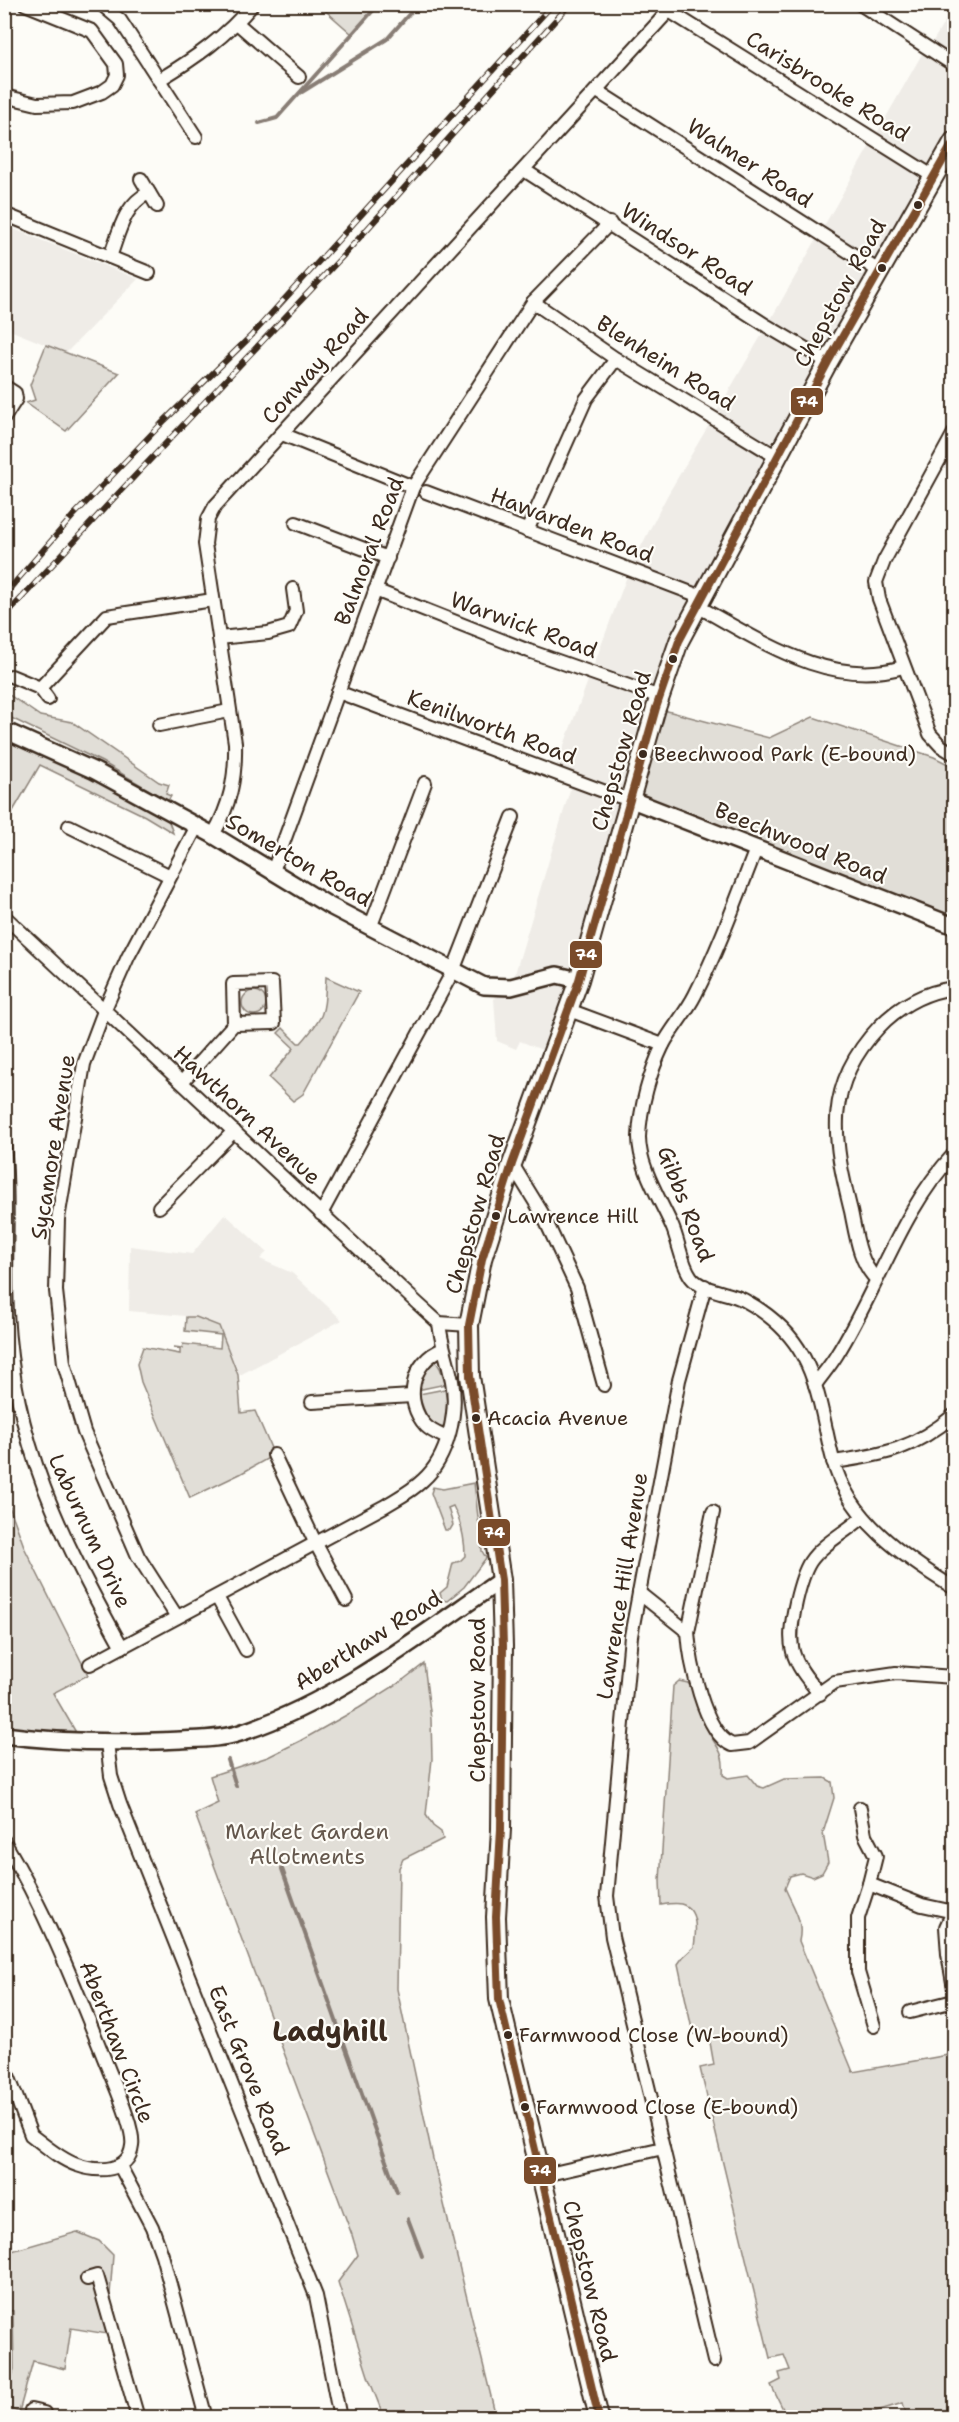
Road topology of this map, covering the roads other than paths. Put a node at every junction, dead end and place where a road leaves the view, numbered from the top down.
1 (25, 4) edge
2 (253, 4) edge
3 (860, 4) edge
4 (107, 6) edge
5 (672, 8) edge
6 (237, 23) junction
7 (954, 65) edge
8 (299, 77) dead end
9 (159, 80) junction
10 (597, 91) junction
11 (4, 96) edge
12 (196, 137) dead end
13 (954, 141) edge
14 (524, 170) junction
15 (934, 177) junction
16 (141, 178) dead end
17 (149, 193) junction
18 (157, 206) dead end
19 (4, 214) edge
20 (610, 223) junction
21 (110, 257) junction
22 (879, 271) junction
23 (149, 273) dead end
24 (533, 302) junction
25 (616, 359) junction
26 (828, 362) junction
27 (4, 386) edge
28 (4, 418) edge
29 (954, 433) edge
30 (282, 434) junction
31 (777, 457) junction
32 (413, 487) junction
33 (426, 492) dead end
34 (296, 524) dead end
35 (527, 531) junction
36 (388, 558) junction
37 (293, 589) dead end
38 (375, 590) junction
39 (213, 600) junction
40 (700, 602) junction
41 (219, 638) junction
42 (903, 668) junction
43 (11, 676) dead end
44 (40, 688) junction
45 (338, 692) junction
46 (660, 697) junction
47 (48, 699) dead end
48 (229, 711) junction
49 (159, 725) dead end
50 (4, 730) edge
51 (954, 754) edge
52 (425, 783) dead end
53 (632, 800) junction
54 (513, 817) dead end
55 (69, 826) dead end
56 (197, 826) junction
57 (213, 835) junction
58 (756, 849) junction
59 (273, 871) junction
60 (171, 876) junction
61 (4, 916) edge
62 (954, 926) edge
63 (370, 928) junction
64 (453, 971) junction
65 (579, 980) junction
66 (954, 988) edge
67 (569, 1010) junction
68 (104, 1011) junction
69 (234, 1024) junction
70 (663, 1045) junction
71 (182, 1082) junction
72 (234, 1131) junction
73 (4, 1144) edge
74 (954, 1154) edge
75 (513, 1164) junction
76 (159, 1207) dead end
77 (321, 1214) junction
78 (876, 1279) junction
79 (705, 1286) junction
80 (439, 1323) junction
81 (469, 1325) junction
82 (443, 1349) junction
83 (604, 1385) dead end
84 (815, 1385) junction
85 (412, 1396) junction
86 (312, 1402) dead end
87 (954, 1415) edge
88 (447, 1438) junction
89 (274, 1455) dead end
90 (833, 1462) junction
91 (713, 1512) dead end
92 (862, 1517) junction
93 (315, 1542) junction
94 (501, 1580) junction
95 (953, 1585) edge
96 (639, 1593) junction
97 (217, 1597) junction
98 (346, 1600) dead end
99 (177, 1617) junction
100 (688, 1632) junction
101 (122, 1647) junction
102 (246, 1650) dead end
103 (90, 1664) dead end
104 (954, 1677) edge
105 (820, 1694) junction
106 (4, 1735) edge
107 (107, 1742) junction
108 (860, 1808) dead end
109 (4, 1841) edge
110 (869, 1884) junction
111 (954, 1912) edge
112 (954, 1989) edge
113 (954, 2001) edge
114 (910, 2012) dead end
115 (874, 2026) dead end
116 (4, 2065) edge
117 (663, 2148) junction
118 (120, 2166) junction
119 (540, 2176) junction
120 (87, 2279) dead end
121 (714, 2361) dead end
122 (31, 2410) dead end
123 (44, 2418) edge
124 (138, 2418) edge
125 (206, 2418) edge
126 (340, 2418) edge
127 (599, 2418) edge

1 - 11 street
2 - 6 street
3 - 7 street
4 - 9 street
5 - 10 street, Conway Road
5 - 15 street, Carisbrooke Road
6 - 8 street
6 - 9 street
9 - 12 street
10 - 14 street, Conway Road
10 - 22 street, Walmer Road
13 - 15 main road, Chepstow Road
14 - 20 street, Windsor Road
14 - 30 street, Conway Road
15 - 22 main road, Chepstow Road
16 - 17 street
17 - 18 street
17 - 21 street
19 - 21 street
20 - 24 street, Balmoral Road
20 - 26 street, Windsor Road
21 - 23 street
22 - 26 main road, Chepstow Road
24 - 25 street, Blenheim Road
24 - 32 street, Balmoral Road
25 - 31 street, Blenheim Road
25 - 35 street
26 - 31 main road, Chepstow Road
27 - 28 street
29 - 42 street
30 - 32 street
30 - 39 street, Conway Road
31 - 40 main road, Chepstow Road
32 - 36 street, Balmoral Road
33 - 35 street, Hawarden Road
34 - 36 street
35 - 40 street, Hawarden Road
36 - 38 street, Balmoral Road
37 - 41 street
38 - 45 street, Balmoral Road
38 - 46 street, Warwick Road
39 - 41 street, Conway Road
39 - 44 street
40 - 42 street, Hawarden Road
40 - 46 main road, Chepstow Road
41 - 48 street, Conway Road
42 - 51 street
43 - 44 street
44 - 47 street
45 - 53 street, Kenilworth Road
45 - 59 street, Balmoral Road
46 - 53 main road, Chepstow Road
48 - 49 street
48 - 57 street, Conway Road
50 - 56 street, Somerton Road
52 - 63 street
53 - 58 street, Beechwood Road
53 - 65 main road, Chepstow Road
54 - 64 street
55 - 60 street
56 - 57 street, Somerton Road
56 - 60 street, Sycamore Avenue
57 - 59 street, Somerton Road
58 - 62 street, Beechwood Road
58 - 70 street, Gibbs Road
59 - 63 street, Somerton Road
60 - 68 street, Sycamore Avenue
61 - 68 street, Hawthorn Avenue
63 - 64 street, Somerton Road
64 - 65 street, Somerton Road
64 - 77 street
65 - 67 main road, Chepstow Road
66 - 78 street
67 - 70 street
67 - 75 main road, Chepstow Road
68 - 71 street, Hawthorn Avenue
68 - 99 street, Sycamore Avenue
69 - 69 street
69 - 71 street
70 - 79 street, Gibbs Road
71 - 72 street, Hawthorn Avenue
72 - 76 street
72 - 77 street, Hawthorn Avenue
73 - 101 street, Laburnum Drive
74 - 78 street
75 - 81 main road, Chepstow Road
75 - 83 street
77 - 80 street, Hawthorn Avenue
78 - 84 street
79 - 84 street, Gibbs Road
79 - 96 street, Lawrence Hill Avenue
80 - 81 street
80 - 82 street
81 - 94 main road, Chepstow Road
82 - 85 street
82 - 88 street
84 - 90 street, Gibbs Road
85 - 86 street
85 - 88 street
87 - 90 street
88 - 93 street
89 - 93 street
90 - 92 street, Gibbs Road
91 - 100 street
92 - 95 street, Gibbs Road
92 - 105 street
93 - 97 street
93 - 98 street
94 - 107 street, Aberthaw Road
94 - 119 main road, Chepstow Road
96 - 100 street
96 - 117 street, Lawrence Hill Avenue
97 - 99 street
97 - 102 street
99 - 101 street
100 - 105 street
101 - 103 street
104 - 105 street
106 - 107 street, Aberthaw Road
107 - 126 street, East Grove Road
108 - 110 street
109 - 118 street, Aberthaw Circle
110 - 111 street
110 - 115 street
111 - 112 street
113 - 114 street
116 - 118 street
117 - 119 street
117 - 121 street, Lawrence Hill Avenue
118 - 125 street
119 - 127 main road, Chepstow Road
120 - 124 street
122 - 123 street

